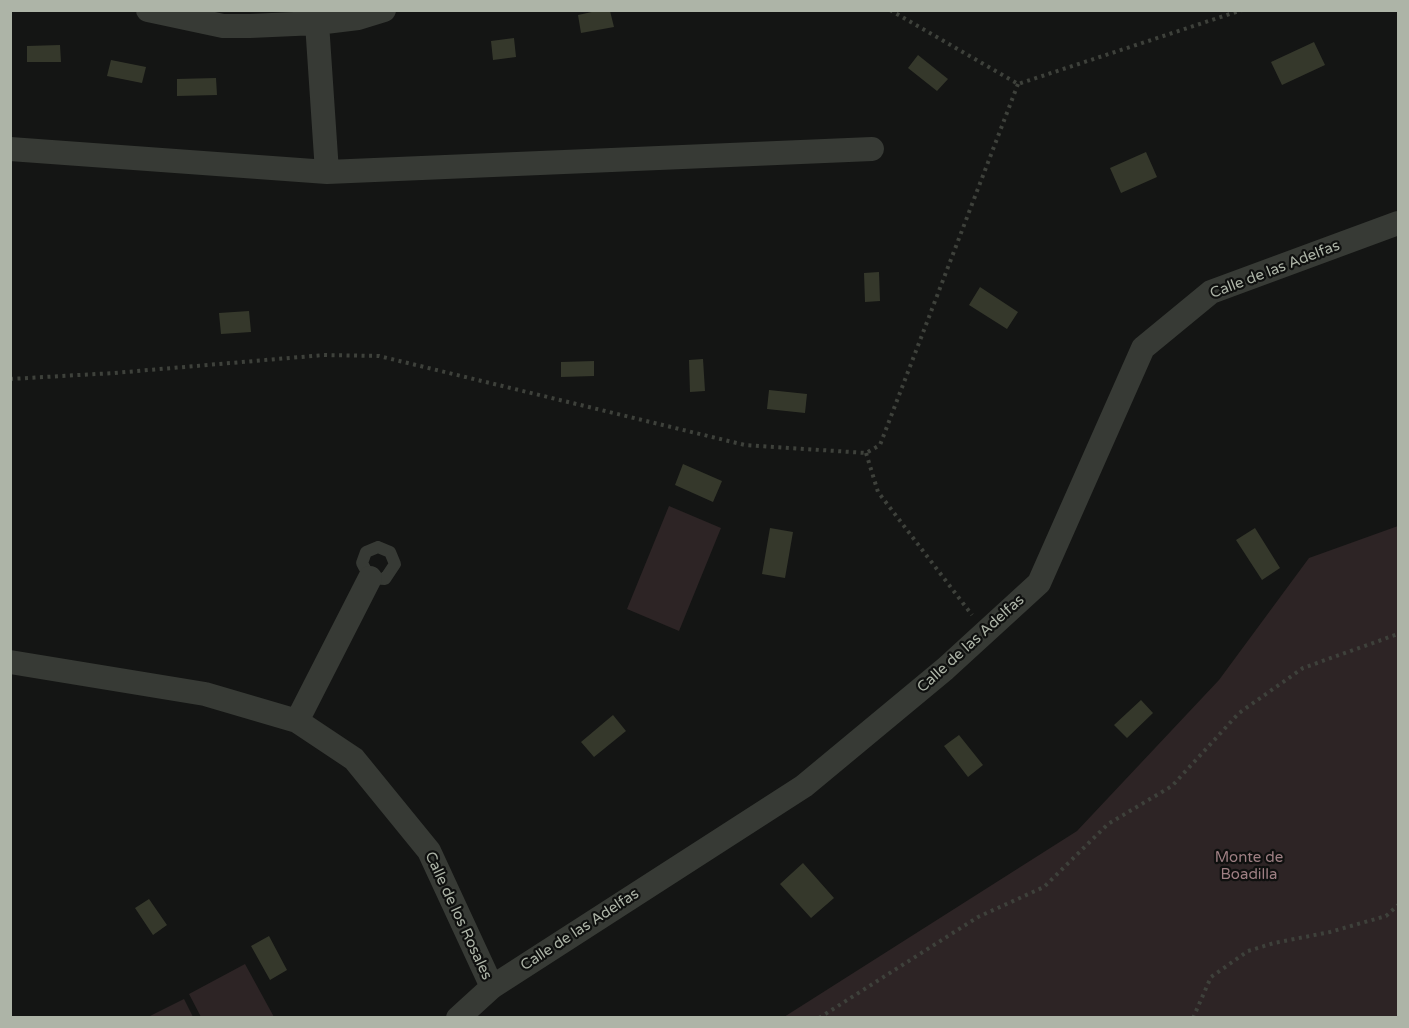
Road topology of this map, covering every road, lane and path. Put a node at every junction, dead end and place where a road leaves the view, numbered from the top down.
1 (148, 10) edge
2 (384, 10) edge
3 (890, 10) edge
4 (1242, 10) edge
5 (358, 14) edge
6 (317, 23) junction
7 (1018, 84) junction
8 (10, 148) edge
9 (872, 149) dead end
10 (327, 171) junction
11 (1398, 223) edge
12 (10, 379) edge
13 (866, 453) junction
14 (370, 578) dead end
15 (986, 632) junction
16 (1398, 634) edge
17 (10, 662) edge
18 (297, 721) junction
19 (1398, 905) edge
20 (492, 987) junction
21 (458, 1017) edge
22 (819, 1017) edge
23 (1193, 1017) edge

1 - 6 street
2 - 5 street
3 - 7 path
4 - 7 path
5 - 6 street
6 - 10 street
7 - 13 path
8 - 10 street
9 - 10 street
11 - 15 street, Calle de las Adelfas
12 - 13 path
13 - 15 path
14 - 18 street
15 - 20 street, Calle de las Adelfas
16 - 22 path
17 - 18 street, Calle de los Rosales
18 - 20 street, Calle de los Rosales
19 - 23 path
20 - 21 street, Calle de las Adelfas

